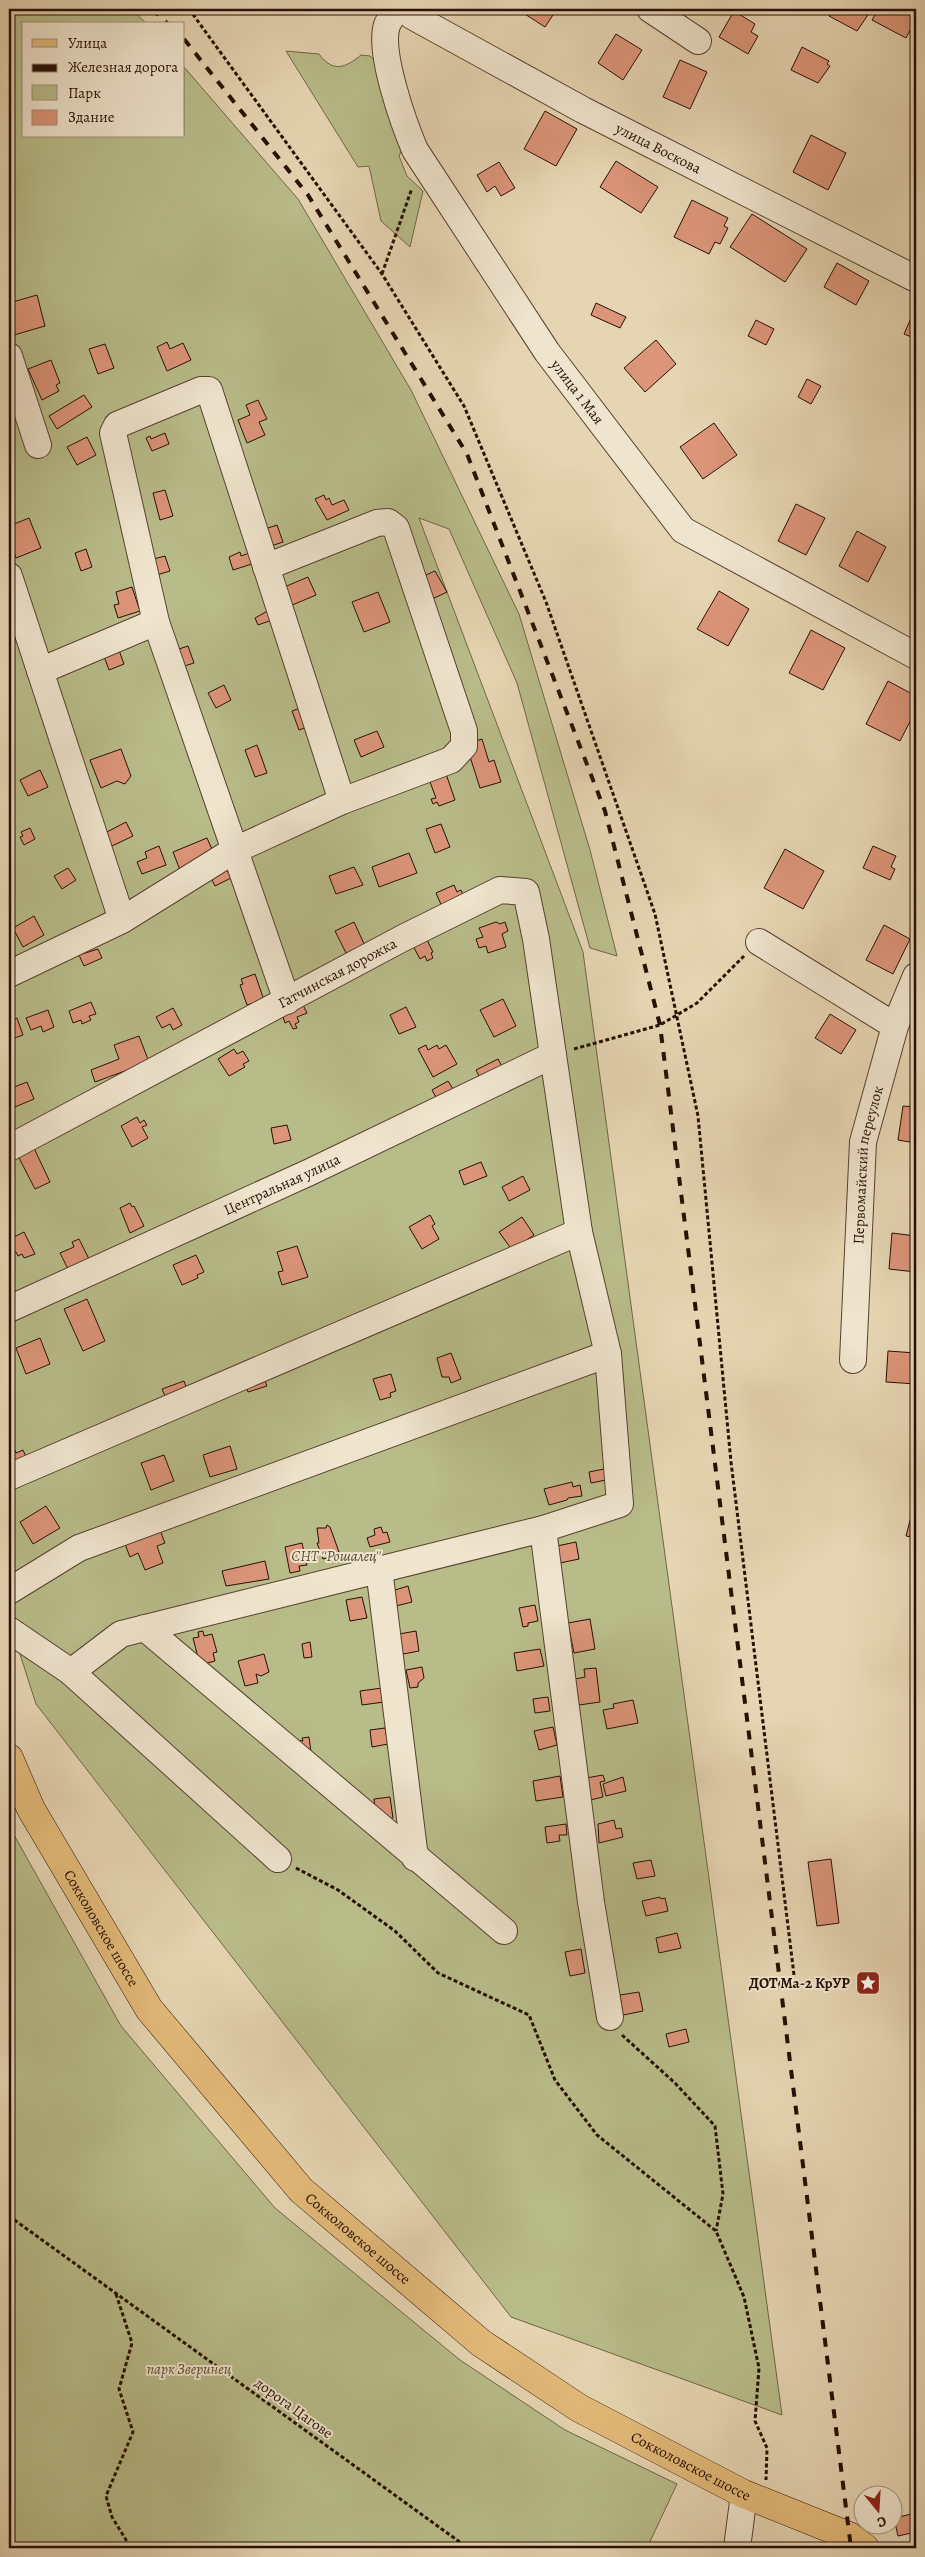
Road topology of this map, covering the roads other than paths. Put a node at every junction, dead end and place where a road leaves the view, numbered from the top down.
1 (397, 9) edge
2 (406, 9) edge
3 (650, 9) edge
4 (698, 42) dead end
5 (916, 279) edge
6 (9, 356) edge
7 (38, 445) dead end
8 (266, 567) junction
9 (9, 576) edge
10 (156, 622) junction
11 (916, 656) edge
12 (40, 671) junction
13 (342, 801) junction
14 (233, 852) junction
15 (122, 920) junction
16 (759, 942) road end
17 (9, 974) edge
18 (916, 976) edge
19 (287, 1001) junction
20 (895, 1026) junction
21 (553, 1056) junction
22 (9, 1148) edge
23 (579, 1232) junction
24 (9, 1309) edge
25 (608, 1354) junction
26 (852, 1360) dead end
27 (9, 1477) edge
28 (543, 1529) junction
29 (379, 1569) junction
30 (9, 1592) edge
31 (146, 1628) junction
32 (9, 1630) edge
33 (71, 1672) junction
34 (9, 1758) edge
35 (278, 1858) road end
36 (415, 1858) junction
37 (504, 1931) dead end
38 (610, 2017) road end
39 (755, 2497) junction
40 (737, 2548) edge
41 (865, 2548) edge

1 - 11 street, улица 1 Мая
2 - 5 street, улица Воскова
3 - 4 street
6 - 7 street
8 - 10 street
8 - 13 street
8 - 13 street
9 - 12 street
10 - 12 street
10 - 14 street
12 - 15 street
13 - 14 street
14 - 15 street
14 - 19 street
15 - 17 street
16 - 20 street
18 - 20 street, Первомайский переулок
19 - 21 street, Гатчинская дорожка
19 - 22 street, Гатчинская дорожка
20 - 26 street, Первомайский переулок
21 - 23 street
21 - 24 street, Центральная улица
23 - 25 street
23 - 27 street
25 - 28 street
25 - 30 street
28 - 29 street
28 - 38 street
29 - 31 street
29 - 36 street
31 - 33 street
31 - 36 street
32 - 33 street
33 - 35 street
34 - 39 main road, Сокколовское шоссе
36 - 37 street
39 - 40 street
39 - 41 main road, Сокколовское шоссе

